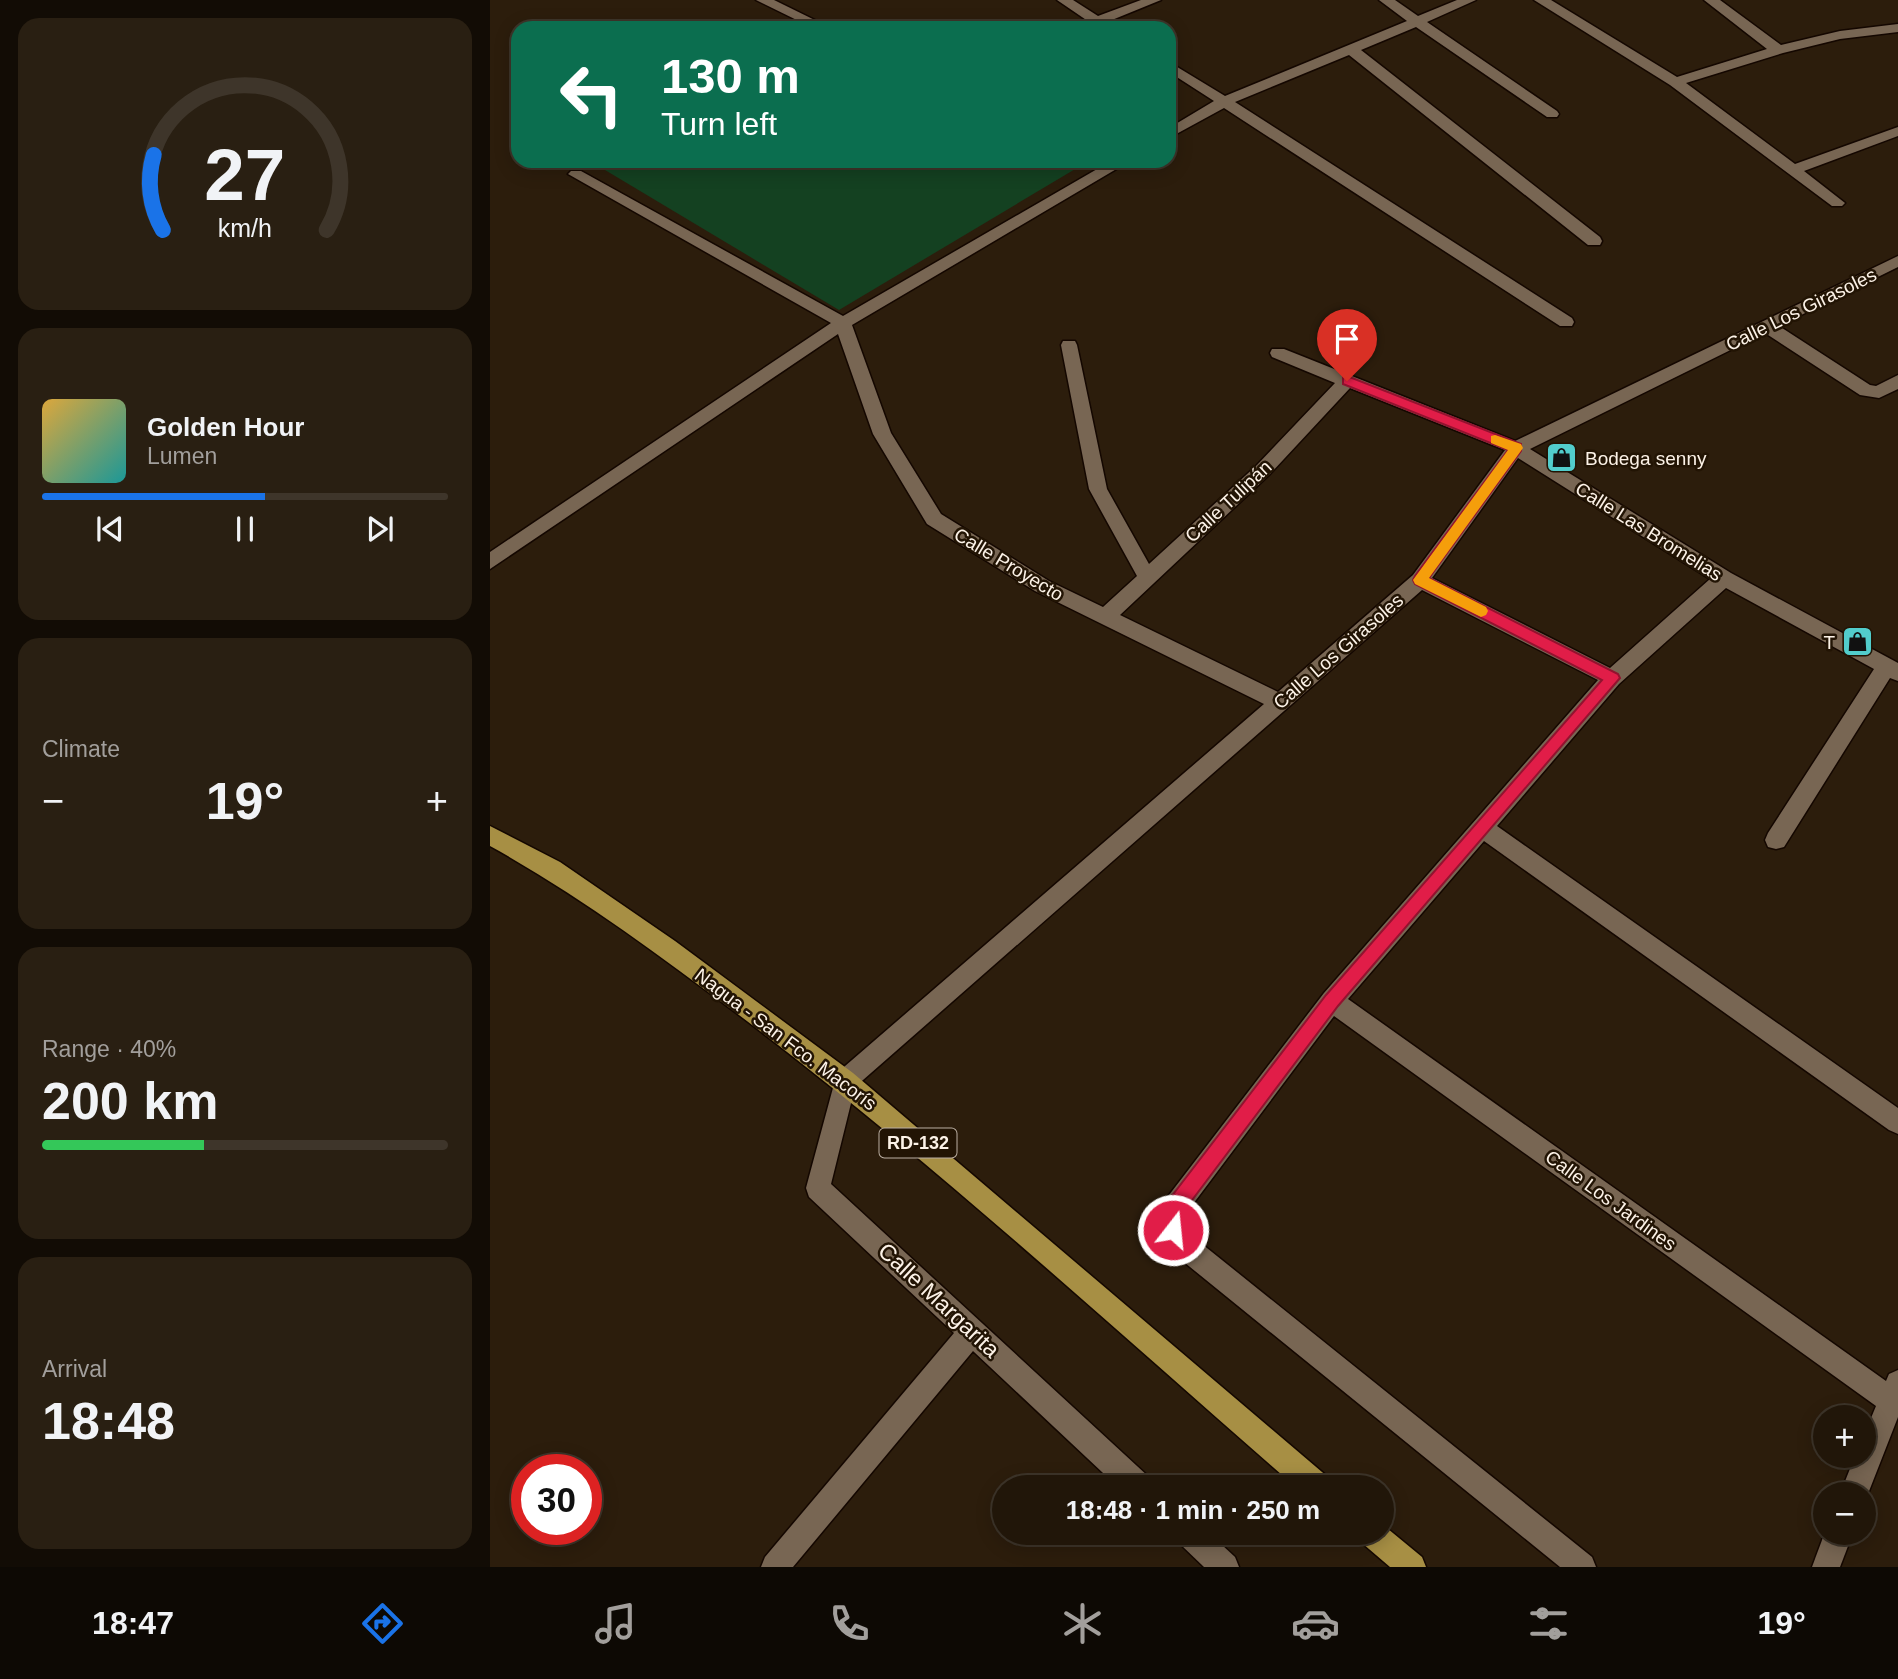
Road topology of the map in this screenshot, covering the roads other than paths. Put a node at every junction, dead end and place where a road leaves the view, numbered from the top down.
1 (762, 0) edge
2 (1063, 0) edge
3 (1154, 0) edge
4 (1385, 0) edge
5 (1469, 0) edge
6 (1541, 0) edge
7 (1711, 0) edge
8 (808, 21) edge
9 (1098, 21) edge
10 (1109, 21) edge
11 (1415, 22) junction
12 (1898, 28) edge
13 (1351, 49) junction
14 (1778, 50) junction
15 (1176, 70) edge
16 (1675, 82) junction
17 (1226, 101) junction
18 (1552, 114) dead end
19 (1176, 130) edge
20 (1898, 131) edge
21 (1110, 168) edge
22 (1793, 170) junction
23 (576, 174) dead end
24 (1837, 203) dead end
25 (1594, 241) dead end
26 (1898, 261) edge
27 (1566, 322) dead end
28 (843, 323) junction
29 (1766, 326) junction
30 (1069, 345) dead end
31 (1278, 353) dead end
32 (1347, 381) junction
33 (1898, 381) edge
34 (1516, 448) junction
35 (490, 562) edge
36 (1146, 576) junction
37 (1724, 578) junction
38 (1420, 580) junction
39 (1105, 617) junction
40 (1892, 670) edge
41 (1612, 678) junction
42 (1280, 702) junction
43 (1482, 828) junction
44 (490, 835) edge
45 (1776, 840) dead end
46 (1332, 1001) junction
47 (845, 1081) junction
48 (1898, 1122) edge
49 (973, 1331) junction
50 (1894, 1391) edge
51 (1126, 1475) edge
52 (1304, 1475) edge
53 (1859, 1482) edge
54 (1202, 1545) edge
55 (1386, 1545) edge
56 (1834, 1545) edge
57 (775, 1567) edge
58 (1225, 1567) edge
59 (1412, 1567) edge
60 (1582, 1567) edge
61 (1826, 1567) edge

1 - 8 street
2 - 9 street
3 - 10 street
4 - 11 street
5 - 11 street
6 - 16 street
7 - 14 street
11 - 13 street
11 - 18 street
12 - 14 street
13 - 17 street
13 - 25 street
14 - 16 street
15 - 17 street
16 - 22 street
17 - 19 street
17 - 27 street
20 - 22 street
21 - 28 street
22 - 24 street
23 - 28 street
26 - 29 street, Calle Los Girasoles
28 - 35 street
28 - 39 street, Calle Proyecto
29 - 33 street
29 - 34 street, Calle Los Girasoles
30 - 36 street
31 - 32 street, Calle Las Bromelias
32 - 34 street, Calle Las Bromelias
32 - 36 street, Calle Tulipán
34 - 37 street, Calle Las Bromelias
34 - 38 street, Calle Los Girasoles
36 - 39 street, Calle Tulipán
37 - 40 street, Calle Las Bromelias
37 - 41 street
38 - 41 street
38 - 42 street, Calle Los Girasoles
39 - 42 street, Calle Proyecto
40 - 45 street
41 - 43 street
42 - 47 street, Calle Los Girasoles
43 - 46 street
43 - 48 street
44 - 47 main road, Nagua - San Fco. Macorís / RD-132
46 - 50 street, Calle Los Jardines
46 - 60 street
47 - 49 street, Calle Margarita
47 - 52 main road, Nagua - San Fco. Macorís / RD-132
49 - 51 street, Calle Margarita
49 - 57 street
50 - 53 street
54 - 58 street
55 - 59 main road
56 - 61 street

